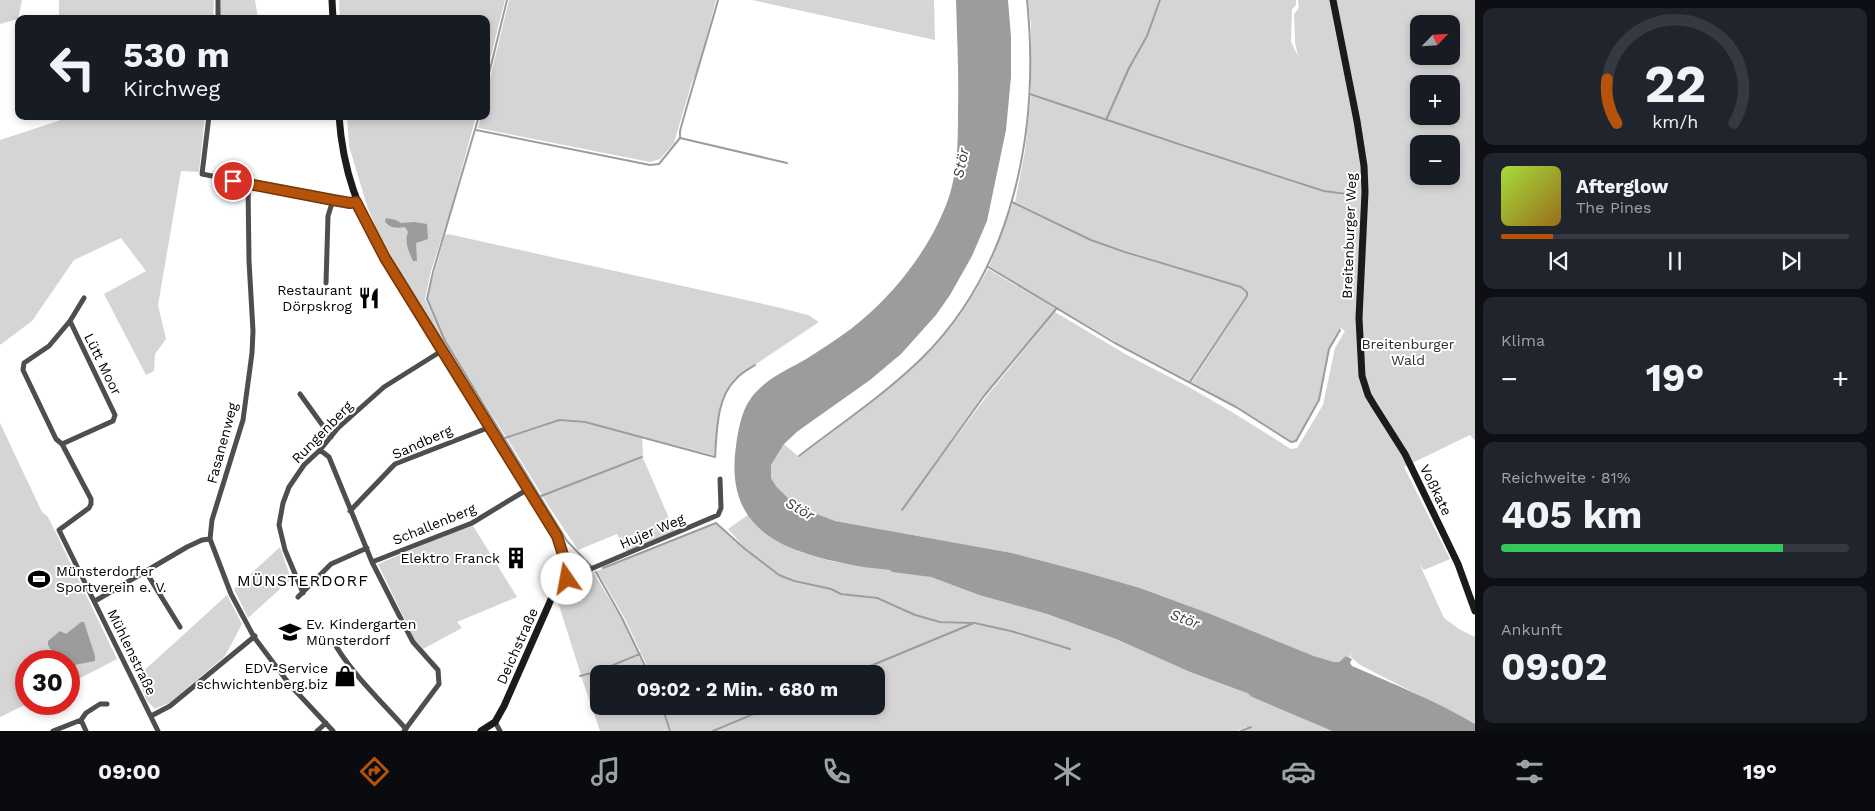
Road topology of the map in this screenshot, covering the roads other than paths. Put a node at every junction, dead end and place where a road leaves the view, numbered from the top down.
1 (218, 0) edge
2 (332, 0) edge
3 (1333, 0) edge
4 (218, 15) edge
5 (334, 15) edge
6 (209, 120) edge
7 (340, 120) edge
8 (248, 184) junction
9 (333, 200) junction
10 (356, 202) junction
11 (326, 283) dead end
12 (84, 298) dead end
13 (70, 321) junction
14 (443, 350) junction
15 (1364, 386) joint
16 (300, 394) dead end
17 (490, 426) junction
18 (331, 437) junction
19 (62, 444) junction
20 (320, 450) junction
21 (720, 479) dead end
22 (528, 489) junction
23 (350, 511) junction
24 (59, 530) joint
25 (210, 539) junction
26 (367, 548) junction
27 (372, 562) junction
28 (146, 572) junction
29 (560, 579) junction
30 (95, 601) junction
31 (1475, 611) edge
32 (180, 627) dead end
33 (255, 636) junction
34 (332, 639) dead end
35 (107, 704) dead end
36 (151, 716) junction
37 (81, 720) junction
38 (495, 722) junction
39 (326, 723) junction
40 (405, 730) edge
41 (53, 731) edge
42 (86, 731) edge
43 (158, 731) edge
44 (317, 731) edge
45 (333, 731) edge
46 (480, 731) edge
47 (500, 731) edge

1 - 4 street
2 - 5 street
3 - 15 street, Breitenburger Weg
6 - 8 street
7 - 10 street, Deichstraße
8 - 9 street
8 - 25 street, Fasanenweg
9 - 10 street
9 - 11 street
10 - 14 street, Deichstraße
12 - 13 street, Lütt Moor
13 - 19 street, Lütt Moor
13 - 19 street, Lütt Moor
14 - 17 street, Deichstraße
14 - 18 street, Rungenberg
15 - 31 street, Voßkate
16 - 18 street
17 - 22 street, Deichstraße
17 - 23 street, Sandberg
18 - 20 street, Rungenberg
19 - 24 street, Lütt Moor
20 - 23 street
20 - 26 street, Rungenberg
21 - 29 street, Hujer Weg
22 - 27 street, Schallenberg
22 - 29 street, Deichstraße
23 - 26 street
24 - 30 street, Mühlenstraße
25 - 28 street
25 - 33 street, Fasanenweg
26 - 27 street
27 - 40 street
28 - 30 street
28 - 32 street
29 - 38 street, Deichstraße
30 - 36 street, Mühlenstraße
33 - 36 street
33 - 39 street, Fasanenweg
34 - 40 street
35 - 37 street
36 - 43 street, Mühlenstraße
37 - 41 street
37 - 42 street
38 - 46 street
38 - 47 street
39 - 44 street
39 - 45 street, Fasanenweg

